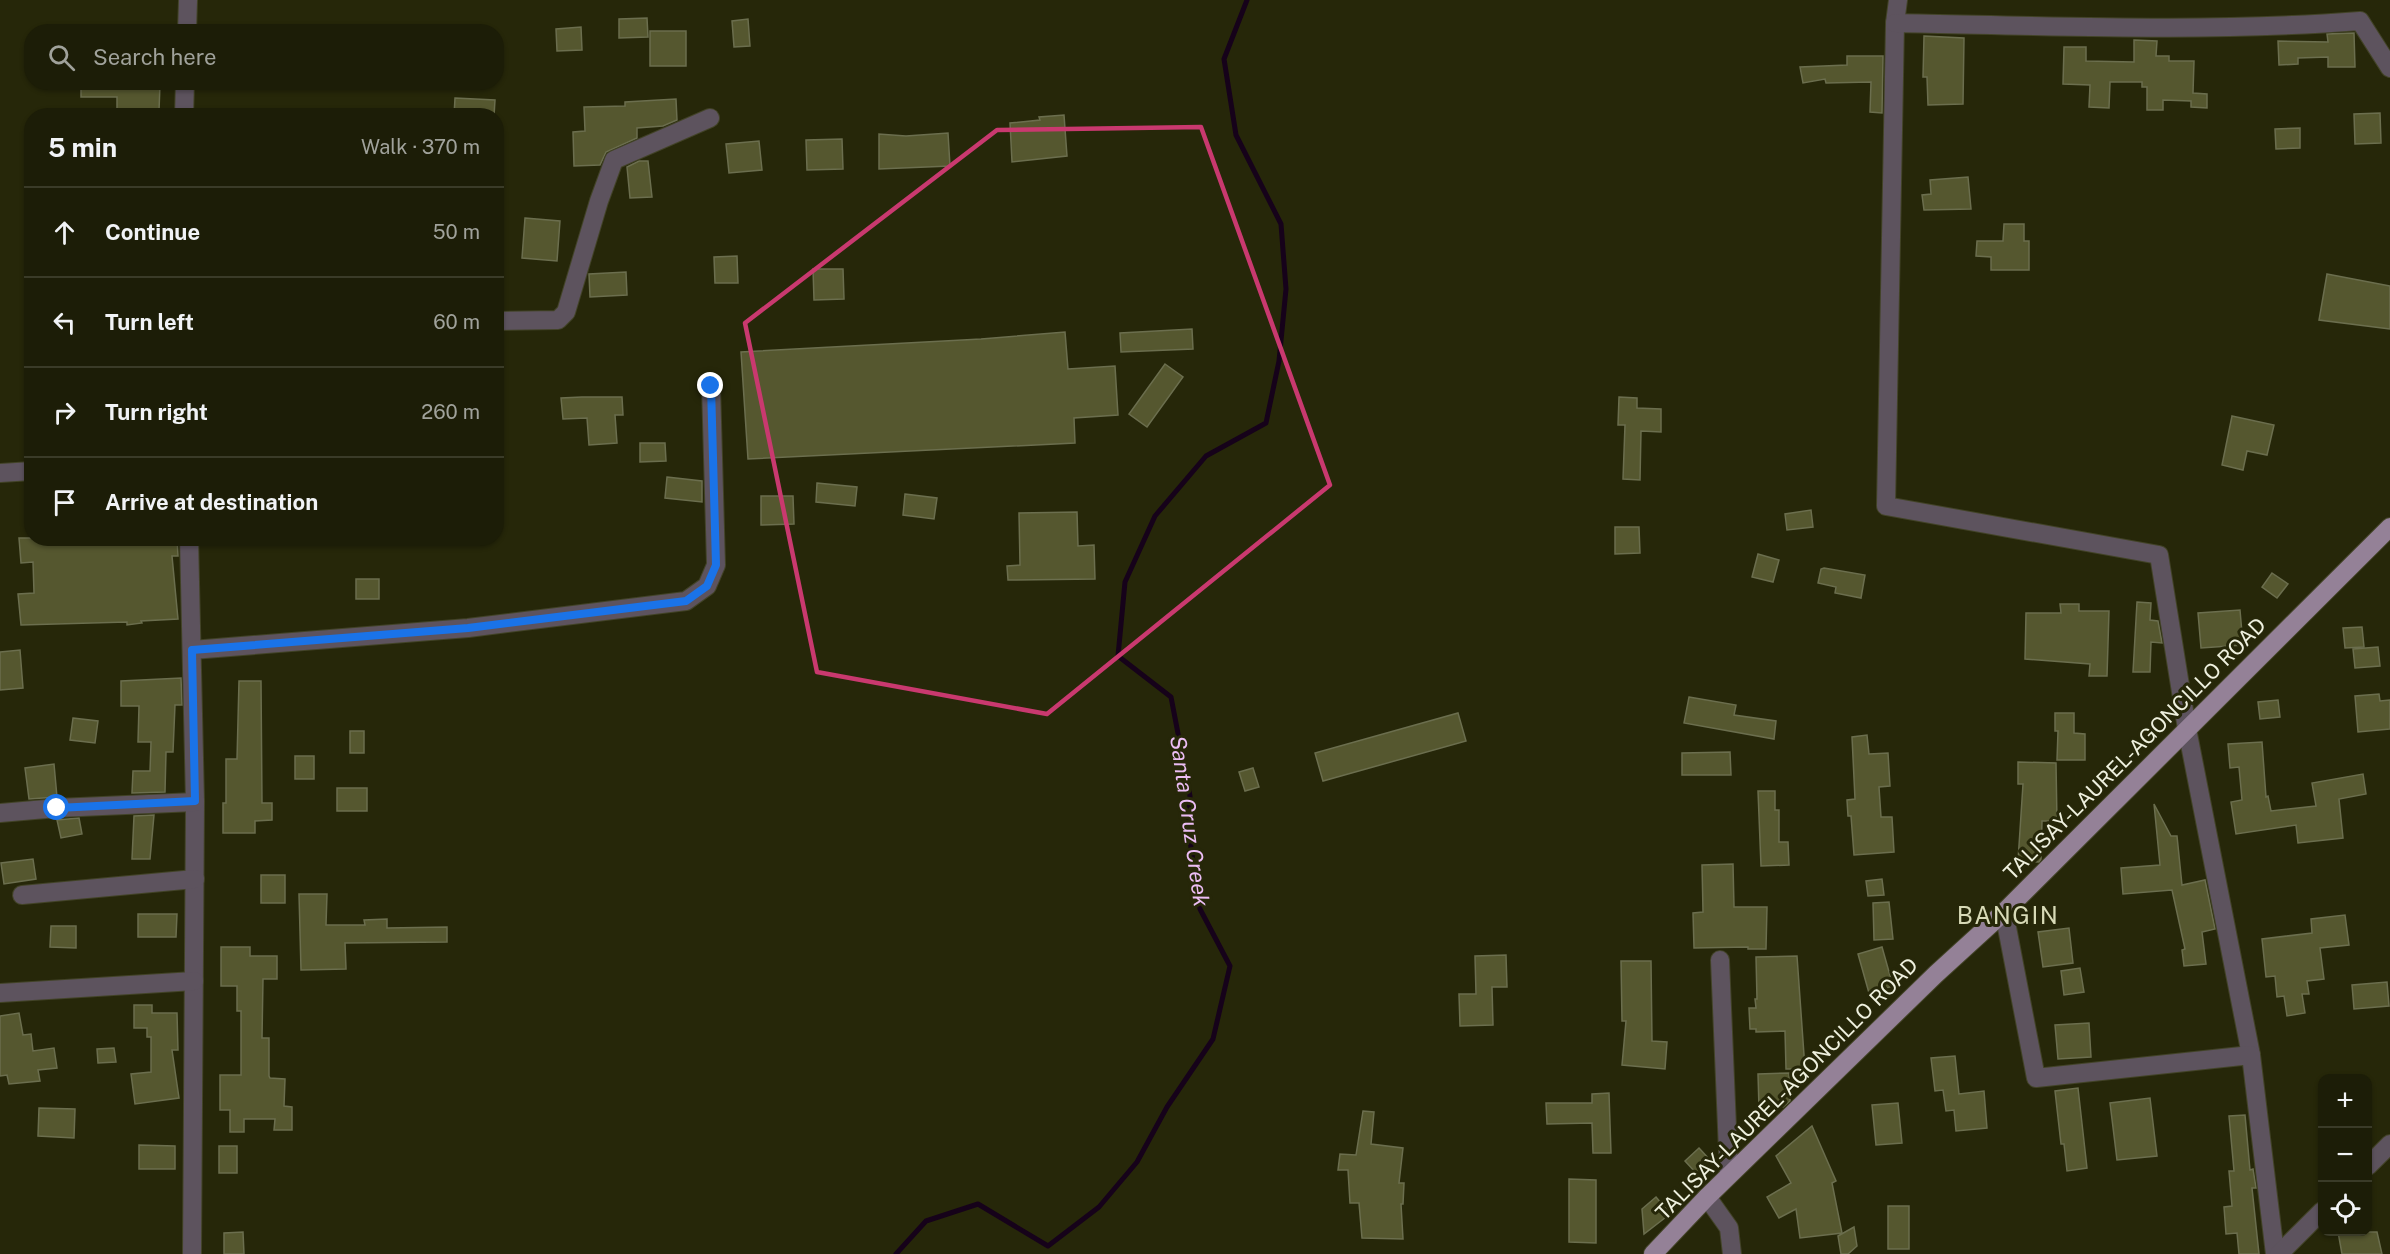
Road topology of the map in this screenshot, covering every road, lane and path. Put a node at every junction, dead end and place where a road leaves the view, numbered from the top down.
1 (188, 0) edge
2 (1899, 0) edge
3 (1895, 22) junction
4 (187, 24) edge
5 (2390, 68) edge
6 (185, 90) edge
7 (184, 108) edge
8 (710, 118) dead end
9 (504, 321) edge
10 (711, 386) dead end
11 (24, 472) edge
12 (0, 473) edge
13 (2390, 527) edge
14 (189, 546) edge
15 (192, 650) junction
16 (2187, 729) junction
17 (195, 801) junction
18 (0, 813) edge
19 (195, 879) junction
20 (22, 895) dead end
21 (2004, 912) junction
22 (1720, 960) dead end
23 (194, 981) junction
24 (0, 993) edge
25 (2252, 1055) junction
26 (2389, 1146) edge
27 (2372, 1161) edge
28 (1729, 1175) junction
29 (1707, 1197) junction
30 (2318, 1215) edge
31 (192, 1254) edge
32 (1653, 1254) edge
33 (1732, 1254) edge
34 (2277, 1254) edge

1 - 4 street
2 - 3 street
3 - 5 street
3 - 16 street
6 - 7 street
8 - 9 street
10 - 15 street
11 - 12 street
13 - 16 main road, TALISAY-LAUREL-AGONCILLO ROAD
14 - 15 street
15 - 17 street
16 - 21 main road, TALISAY-LAUREL-AGONCILLO ROAD
16 - 25 street
17 - 18 street
17 - 19 street
19 - 20 street
19 - 23 street
21 - 25 street
21 - 28 main road, TALISAY-LAUREL-AGONCILLO ROAD
22 - 28 street
23 - 24 street
23 - 31 street
25 - 34 street
26 - 27 street
28 - 29 main road, TALISAY-LAUREL-AGONCILLO ROAD
29 - 32 main road, TALISAY-LAUREL-AGONCILLO ROAD
29 - 33 street
30 - 34 street

